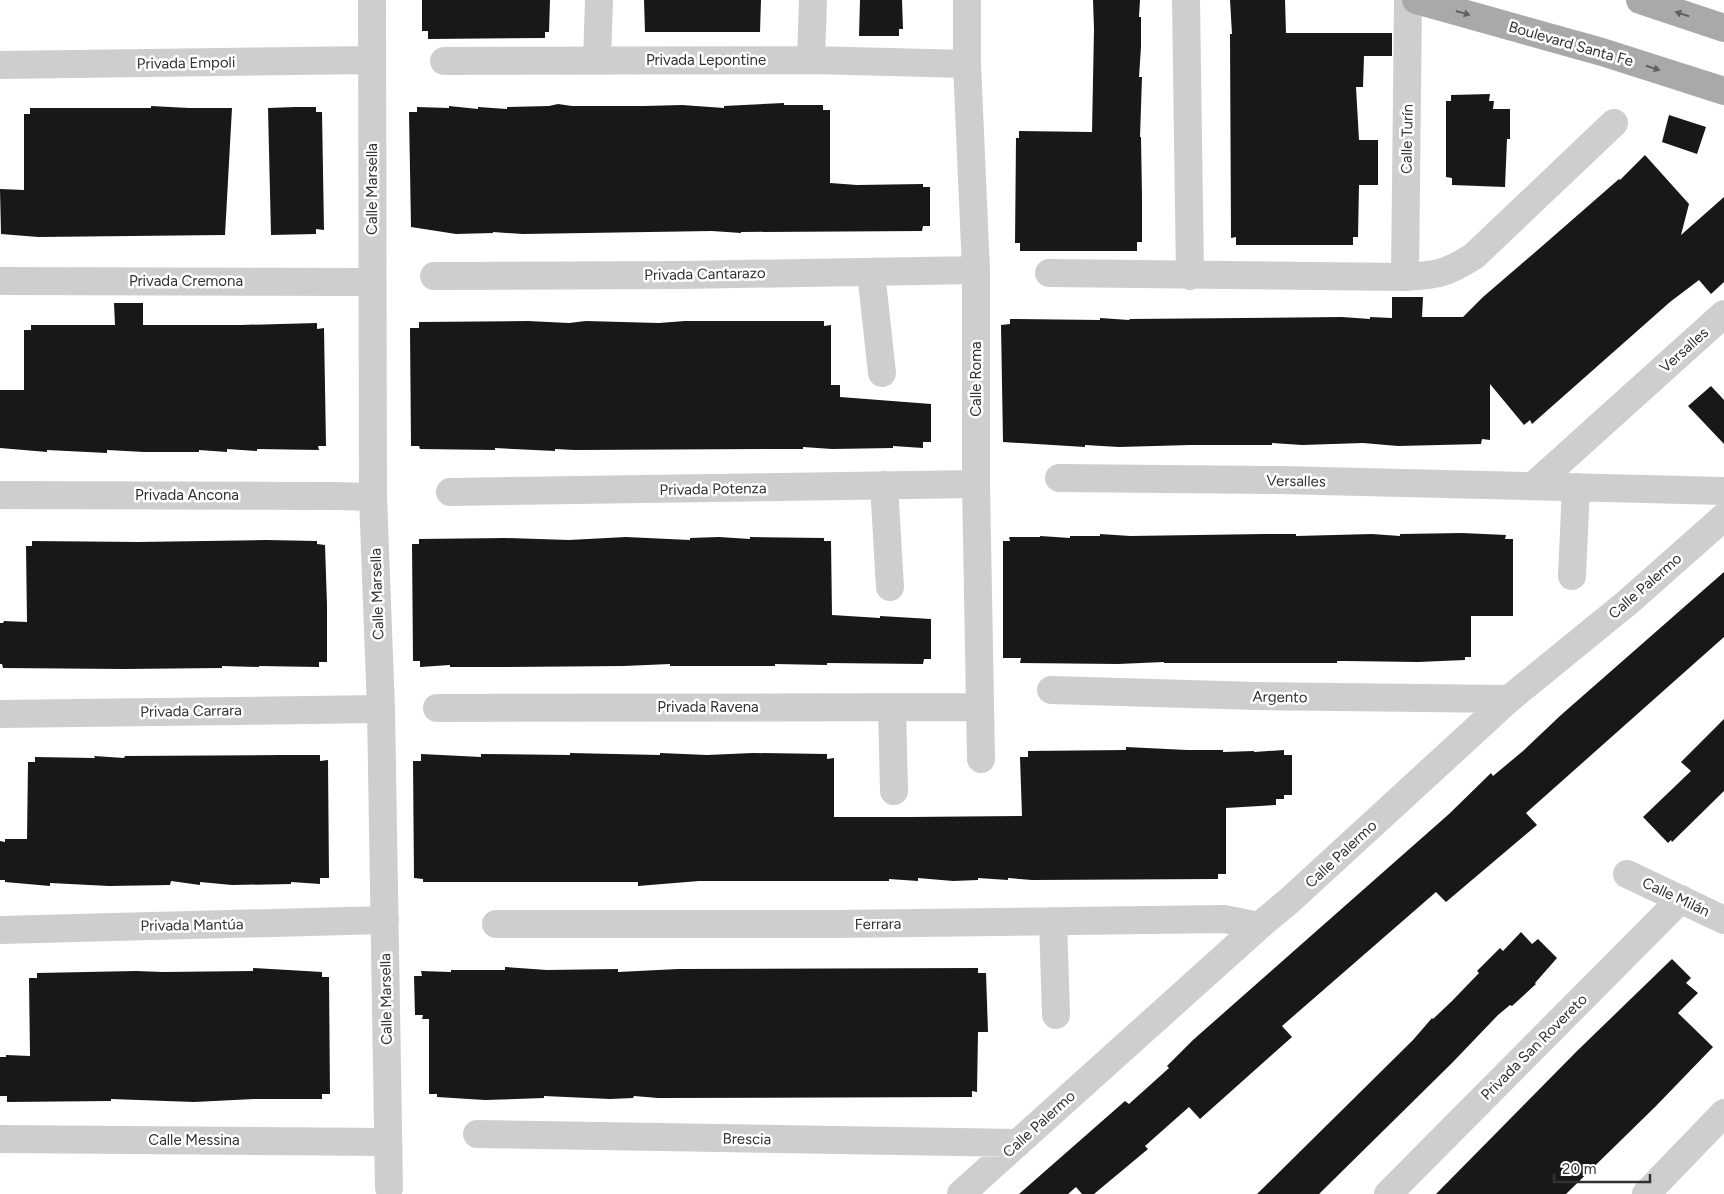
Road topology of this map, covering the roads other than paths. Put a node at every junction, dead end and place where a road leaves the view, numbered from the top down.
1 (372, 0) edge
2 (599, 0) edge
3 (813, 0) edge
4 (967, 0) edge
5 (1186, 0) edge
6 (1408, 0) edge
7 (1416, 0) edge
8 (1640, 0) edge
9 (1724, 28) edge
10 (372, 60) junction
11 (811, 60) junction
12 (444, 61) dead end
13 (597, 61) junction
14 (967, 64) junction
15 (0, 65) edge
16 (1724, 91) edge
17 (1614, 123) dead end
18 (976, 270) junction
19 (871, 272) junction
20 (1049, 273) dead end
21 (434, 276) dead end
22 (1190, 276) junction
23 (1405, 277) junction
24 (0, 280) edge
25 (372, 282) junction
26 (1724, 314) edge
27 (882, 373) dead end
28 (1059, 478) dead end
29 (976, 484) junction
30 (884, 485) junction
31 (1533, 486) junction
32 (1576, 487) junction
33 (450, 492) dead end
34 (1724, 492) edge
35 (0, 494) edge
36 (374, 497) junction
37 (1724, 517) edge
38 (1572, 576) dead end
39 (890, 587) dead end
40 (1051, 690) dead end
41 (1509, 699) junction
42 (892, 707) junction
43 (980, 707) junction
44 (437, 708) dead end
45 (381, 709) junction
46 (0, 714) edge
47 (981, 759) dead end
48 (894, 791) dead end
49 (1627, 874) dead end
50 (1681, 899) junction
51 (385, 920) junction
52 (1724, 920) edge
53 (1053, 921) junction
54 (496, 924) dead end
55 (1259, 926) junction
56 (0, 930) edge
57 (1056, 1015) dead end
58 (1724, 1113) edge
59 (477, 1134) dead end
60 (0, 1139) edge
61 (387, 1142) junction
62 (1018, 1143) junction
63 (389, 1188) dead end
64 (961, 1194) edge
65 (1388, 1194) edge
66 (1646, 1194) edge

1 - 10 street, Calle Marsella
2 - 13 street
3 - 11 street
4 - 14 street, Calle Roma
5 - 22 street
6 - 23 street, Calle Turín
7 -> 16 main road, Boulevard Santa Fe
9 -> 8 main road
10 - 15 street, Privada Empoli
10 - 25 street, Calle Marsella
11 - 13 street, Privada Lepontine
11 - 14 street, Privada Lepontine
12 - 13 street, Privada Lepontine
14 - 18 street, Calle Roma
17 - 23 street
18 - 19 street, Privada Cantarazo
18 - 29 street, Calle Roma
19 - 21 street, Privada Cantarazo
19 - 27 street
20 - 22 street
22 - 23 street
24 - 25 street, Privada Cremona
25 - 36 street, Calle Marsella
26 - 31 street, Versalles
28 - 31 street, Versalles
29 - 30 street, Privada Potenza
29 - 43 street, Calle Roma
30 - 33 street, Privada Potenza
30 - 39 street
31 - 32 street, Versalles
32 - 34 street, Versalles
32 - 38 street
35 - 36 street, Privada Ancona
36 - 45 street, Calle Marsella
37 - 41 street, Calle Palermo
40 - 41 street, Argento
41 - 55 street, Calle Palermo
42 - 43 street, Privada Ravena
42 - 44 street, Privada Ravena
42 - 48 street
43 - 47 street, Calle Roma
45 - 46 street, Privada Carrara
45 - 51 street, Calle Marsella
49 - 50 street, Calle Milán
50 - 52 street, Calle Milán
50 - 65 street, Privada San Rovereto
51 - 56 street, Privada Mantúa
51 - 61 street, Calle Marsella
53 - 54 street, Ferrara
53 - 55 street, Ferrara
53 - 57 street
55 - 62 street, Calle Palermo
58 - 66 street
59 - 62 street, Brescia
60 - 61 street, Calle Messina
61 - 63 street, Calle Marsella
62 - 64 street, Calle Palermo

